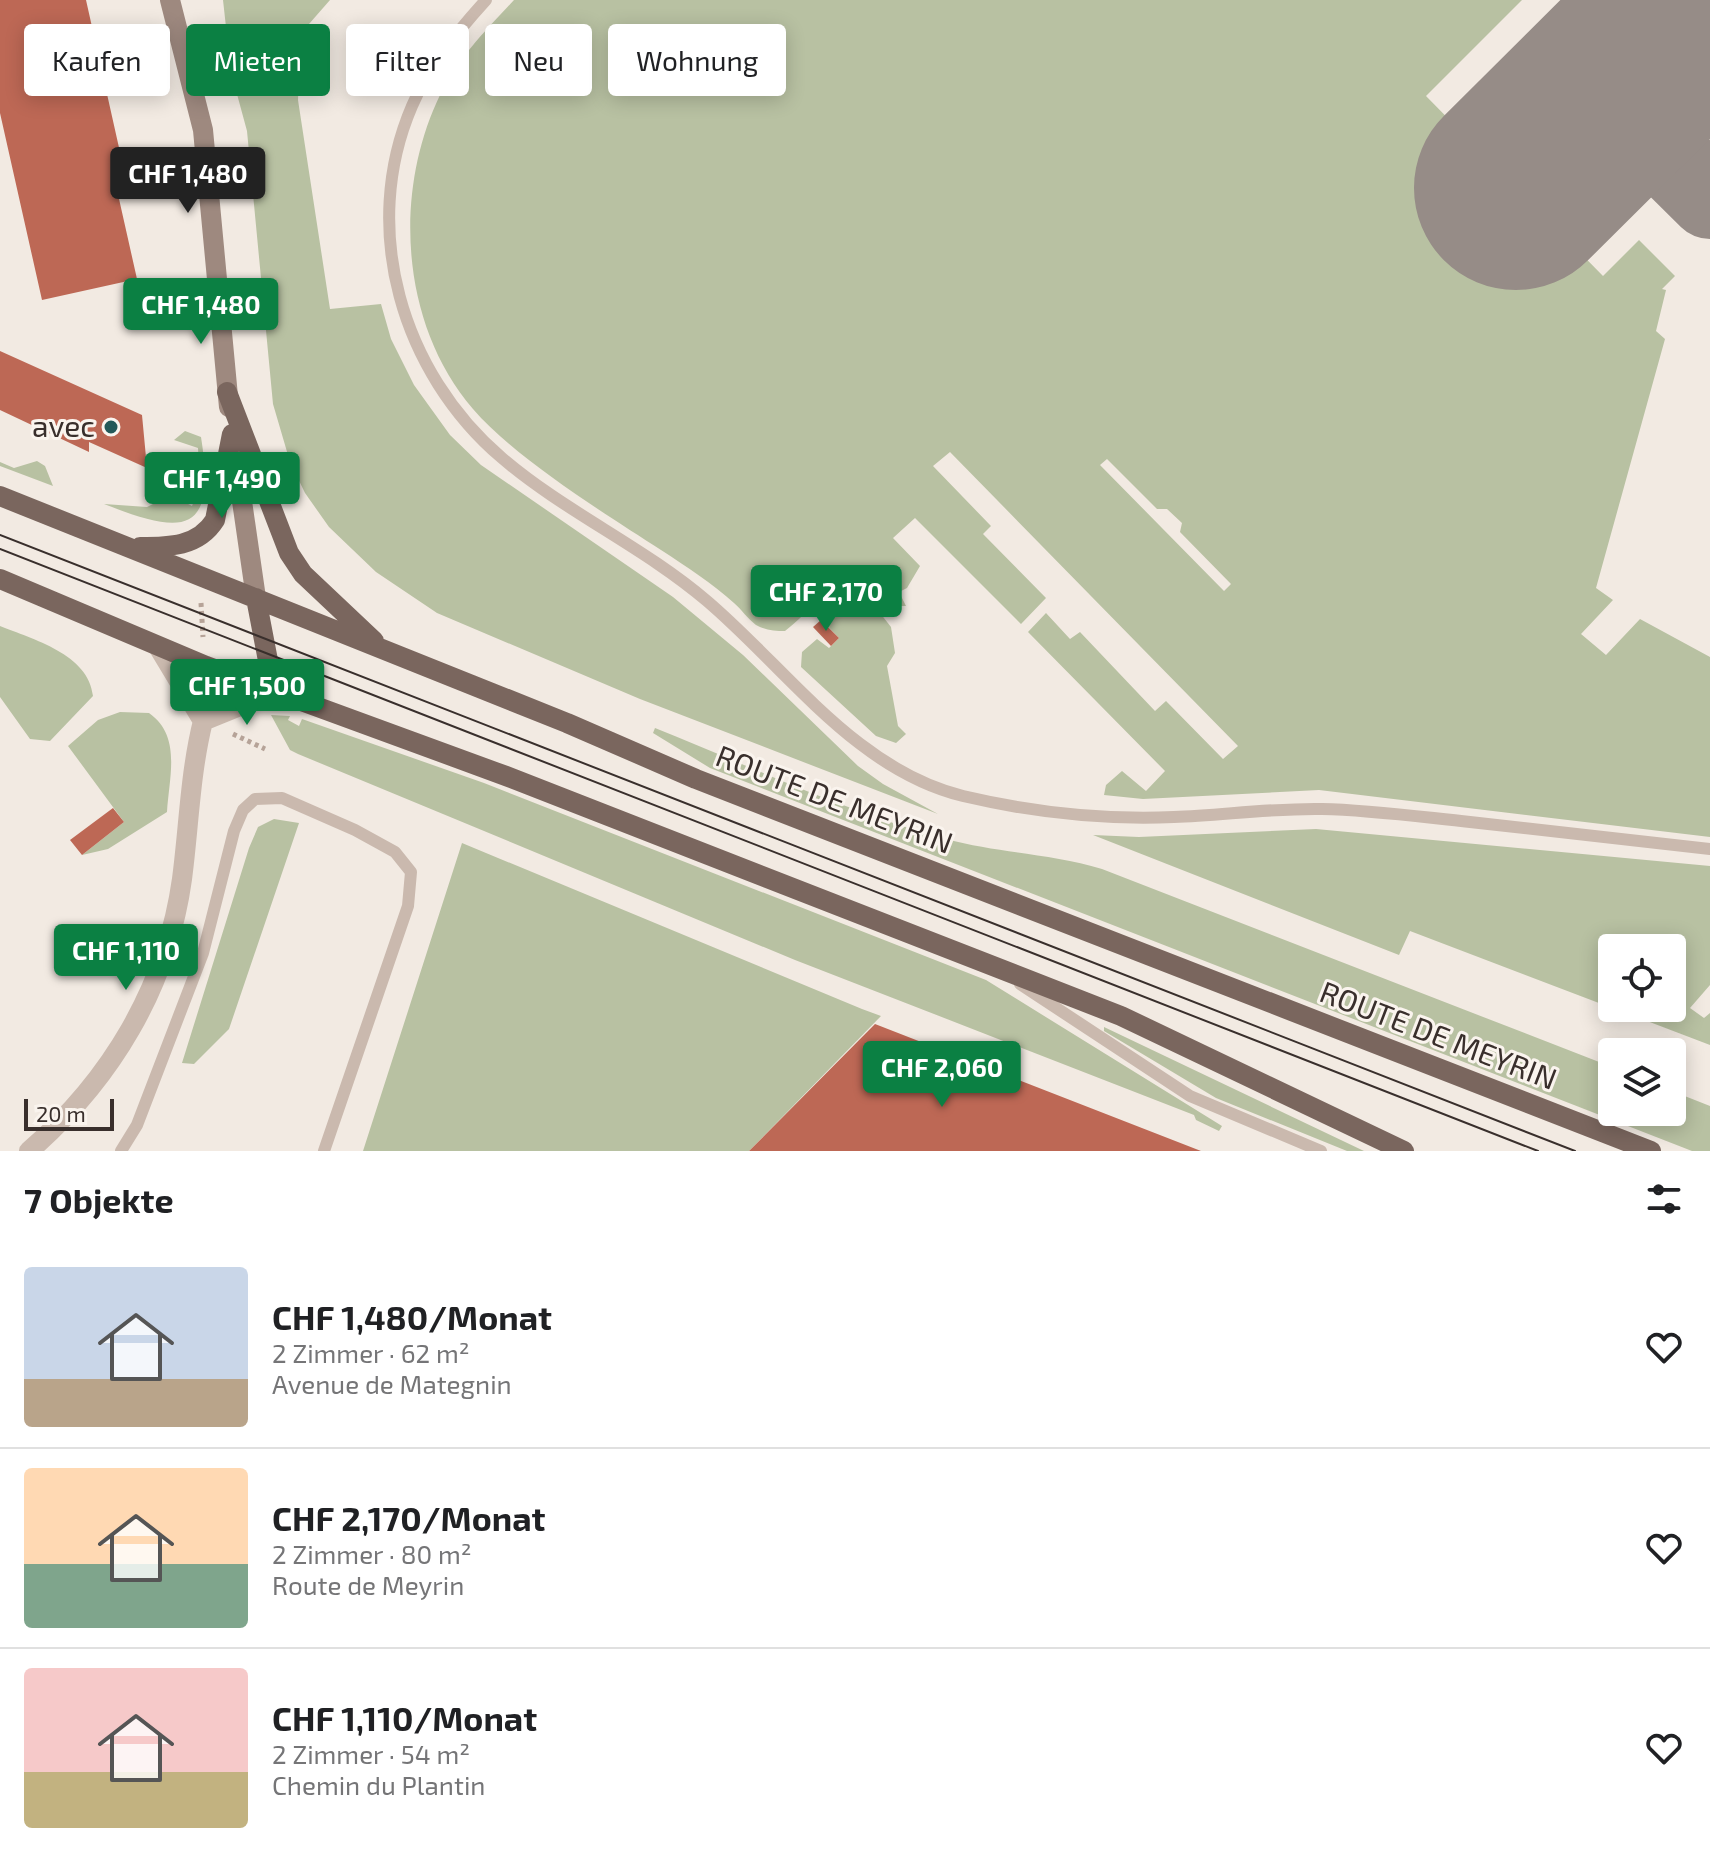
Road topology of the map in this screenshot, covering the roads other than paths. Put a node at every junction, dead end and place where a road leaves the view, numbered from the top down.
1 (170, 0) edge
2 (486, 0) edge
3 (227, 392) junction
4 (232, 434) junction
5 (0, 496) edge
6 (129, 547) junction
7 (0, 579) edge
8 (256, 598) junction
9 (159, 648) junction
10 (383, 649) junction
11 (274, 692) junction
12 (203, 721) junction
13 (1710, 849) edge
14 (994, 966) junction
15 (29, 1151) edge
16 (121, 1151) edge
17 (324, 1151) edge
18 (1321, 1151) edge
19 (1404, 1151) edge
20 (1651, 1151) edge

1 - 3 main road
2 - 13 lane
3 - 4 main road
3 - 10 main road
4 - 6 main road
4 - 8 main road
5 - 6 main road, ROUTE DE MEYRIN
6 - 8 main road, ROUTE DE MEYRIN
7 - 9 main road
8 - 10 main road, ROUTE DE MEYRIN
8 - 11 main road
9 - 11 main road
9 - 12 street
10 - 20 main road, ROUTE DE MEYRIN
11 - 12 street
11 - 14 main road
12 - 15 street
14 - 18 lane
14 - 19 main road
16 - 17 lane

